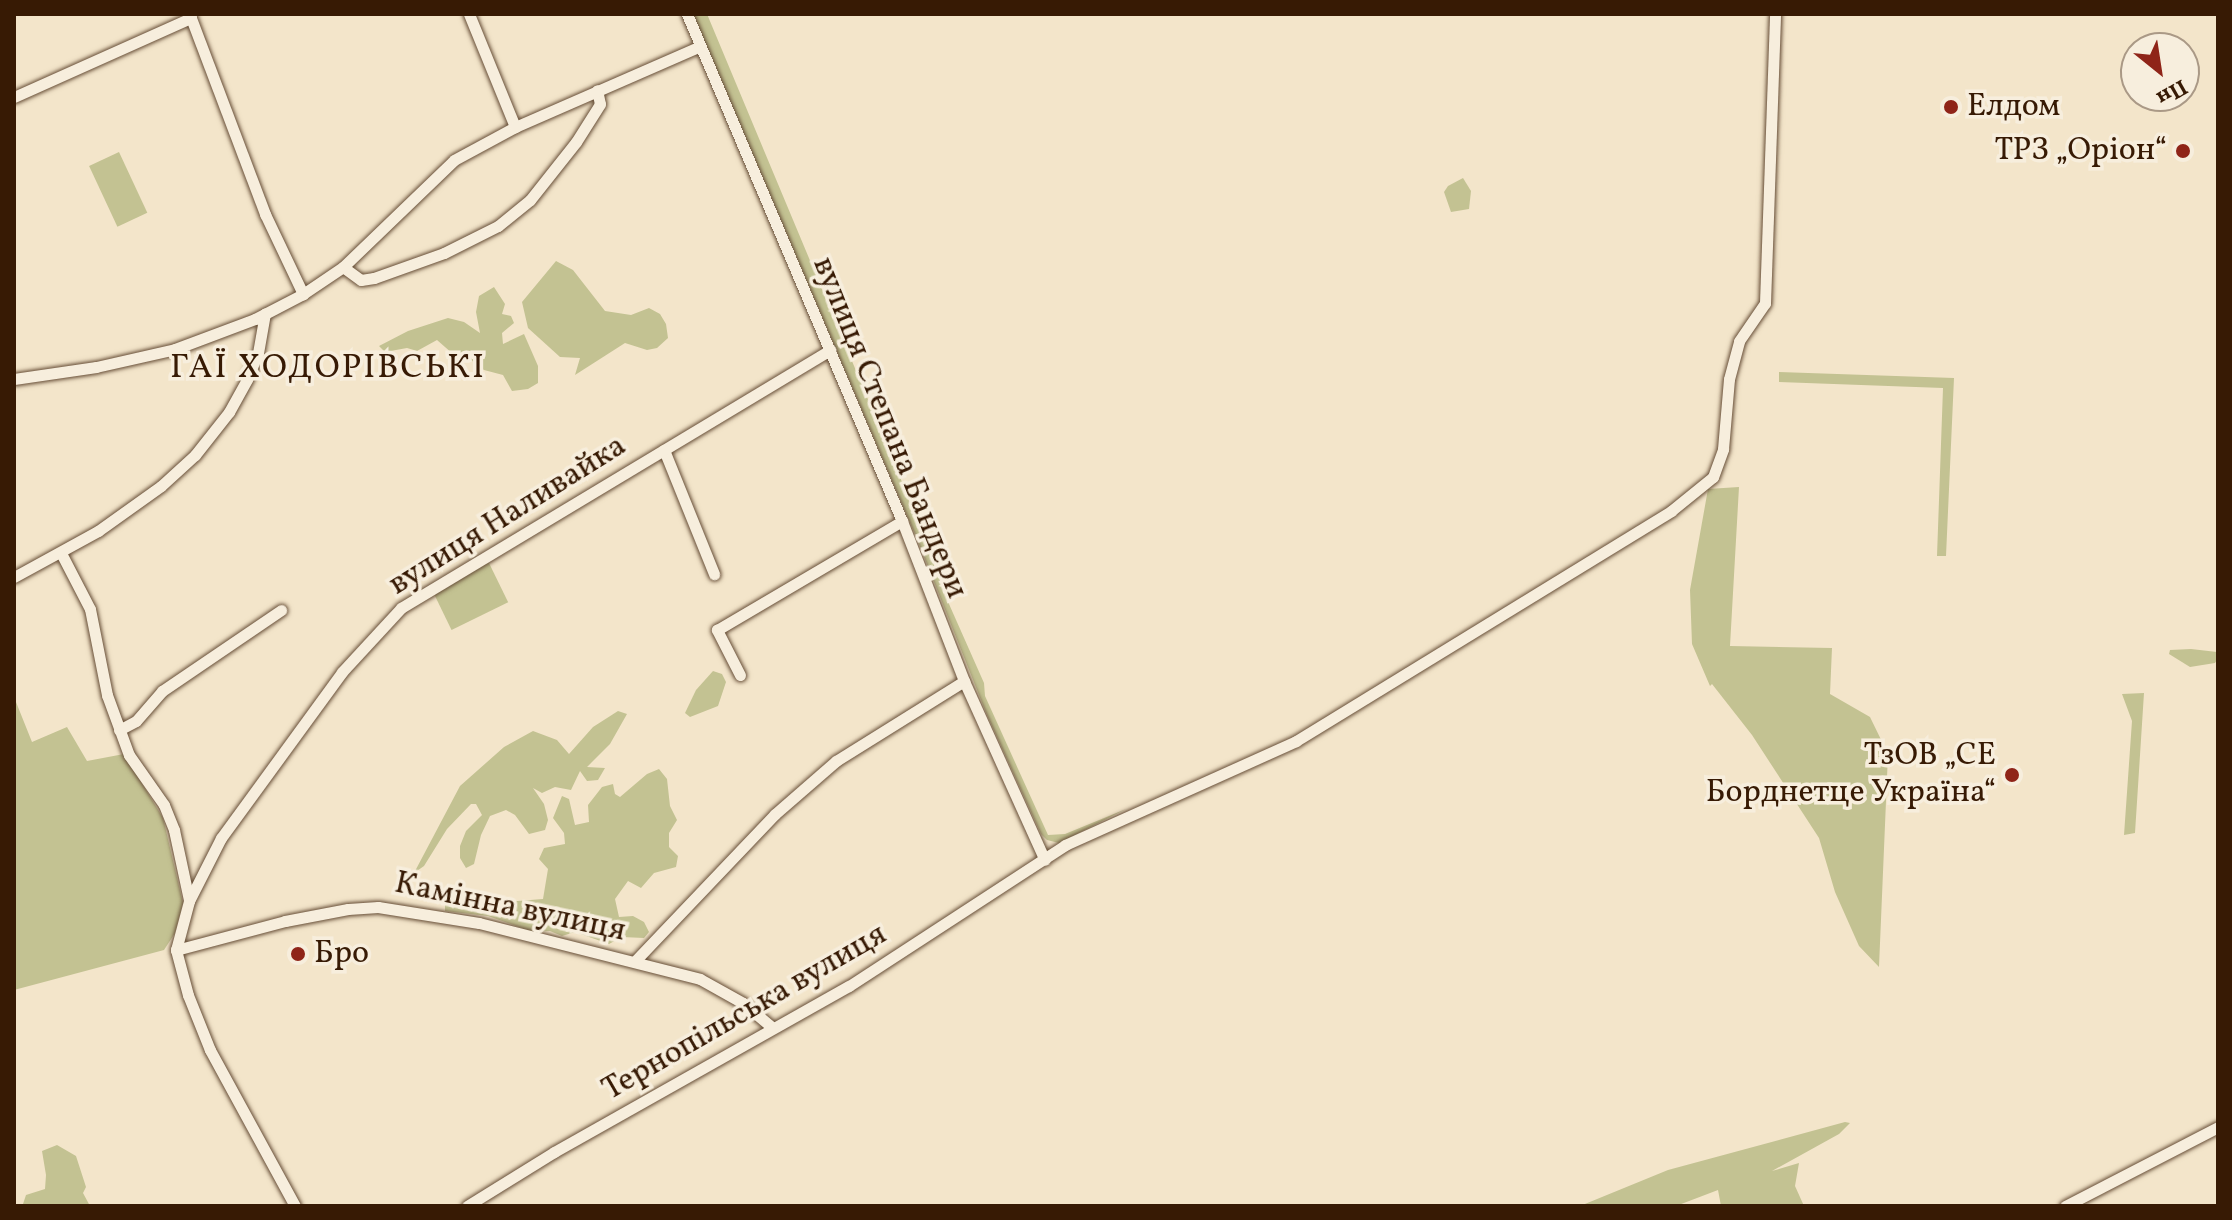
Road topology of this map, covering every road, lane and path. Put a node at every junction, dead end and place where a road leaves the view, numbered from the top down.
1 (469, 14) edge
2 (687, 14) edge
3 (1775, 14) edge
4 (190, 16) edge
5 (700, 46) junction
6 (597, 90) junction
7 (14, 97) edge
8 (515, 127) junction
9 (343, 267) junction
10 (303, 294) junction
11 (265, 314) junction
12 (830, 350) junction
13 (14, 379) edge
14 (664, 450) junction
15 (902, 521) junction
16 (61, 553) junction
17 (714, 574) dead end
18 (14, 577) edge
19 (281, 610) dead end
20 (740, 675) dead end
21 (964, 681) junction
22 (119, 730) junction
23 (1045, 860) junction
24 (189, 901) junction
25 (176, 950) junction
26 (635, 961) junction
27 (773, 1028) junction
28 (2218, 1127) edge
29 (295, 1206) edge
30 (467, 1206) edge
31 (2065, 1206) edge

1 - 8 street
2 - 5 street, вулиця Степана Бандери
3 - 23 street, Тернопільська вулиця
4 - 7 street
4 - 10 street
5 - 6 street
5 - 12 street, вулиця Степана Бандери
6 - 8 street
6 - 9 street
8 - 9 street
9 - 10 street
10 - 11 street
11 - 13 street
11 - 16 street
12 - 14 street, вулиця Наливайка
12 - 15 street, вулиця Степана Бандери
14 - 17 street
14 - 24 street, вулиця Наливайка
15 - 20 street
15 - 21 street, вулиця Степана Бандери
16 - 18 street
16 - 22 street
19 - 22 street
21 - 23 street, вулиця Степана Бандери
21 - 26 street
22 - 24 street
23 - 27 street, Тернопільська вулиця
24 - 25 street, вулиця Наливайка
25 - 26 street, Камінна вулиця
25 - 29 street
26 - 27 street, Камінна вулиця
27 - 30 street, Тернопільська вулиця
28 - 31 street

